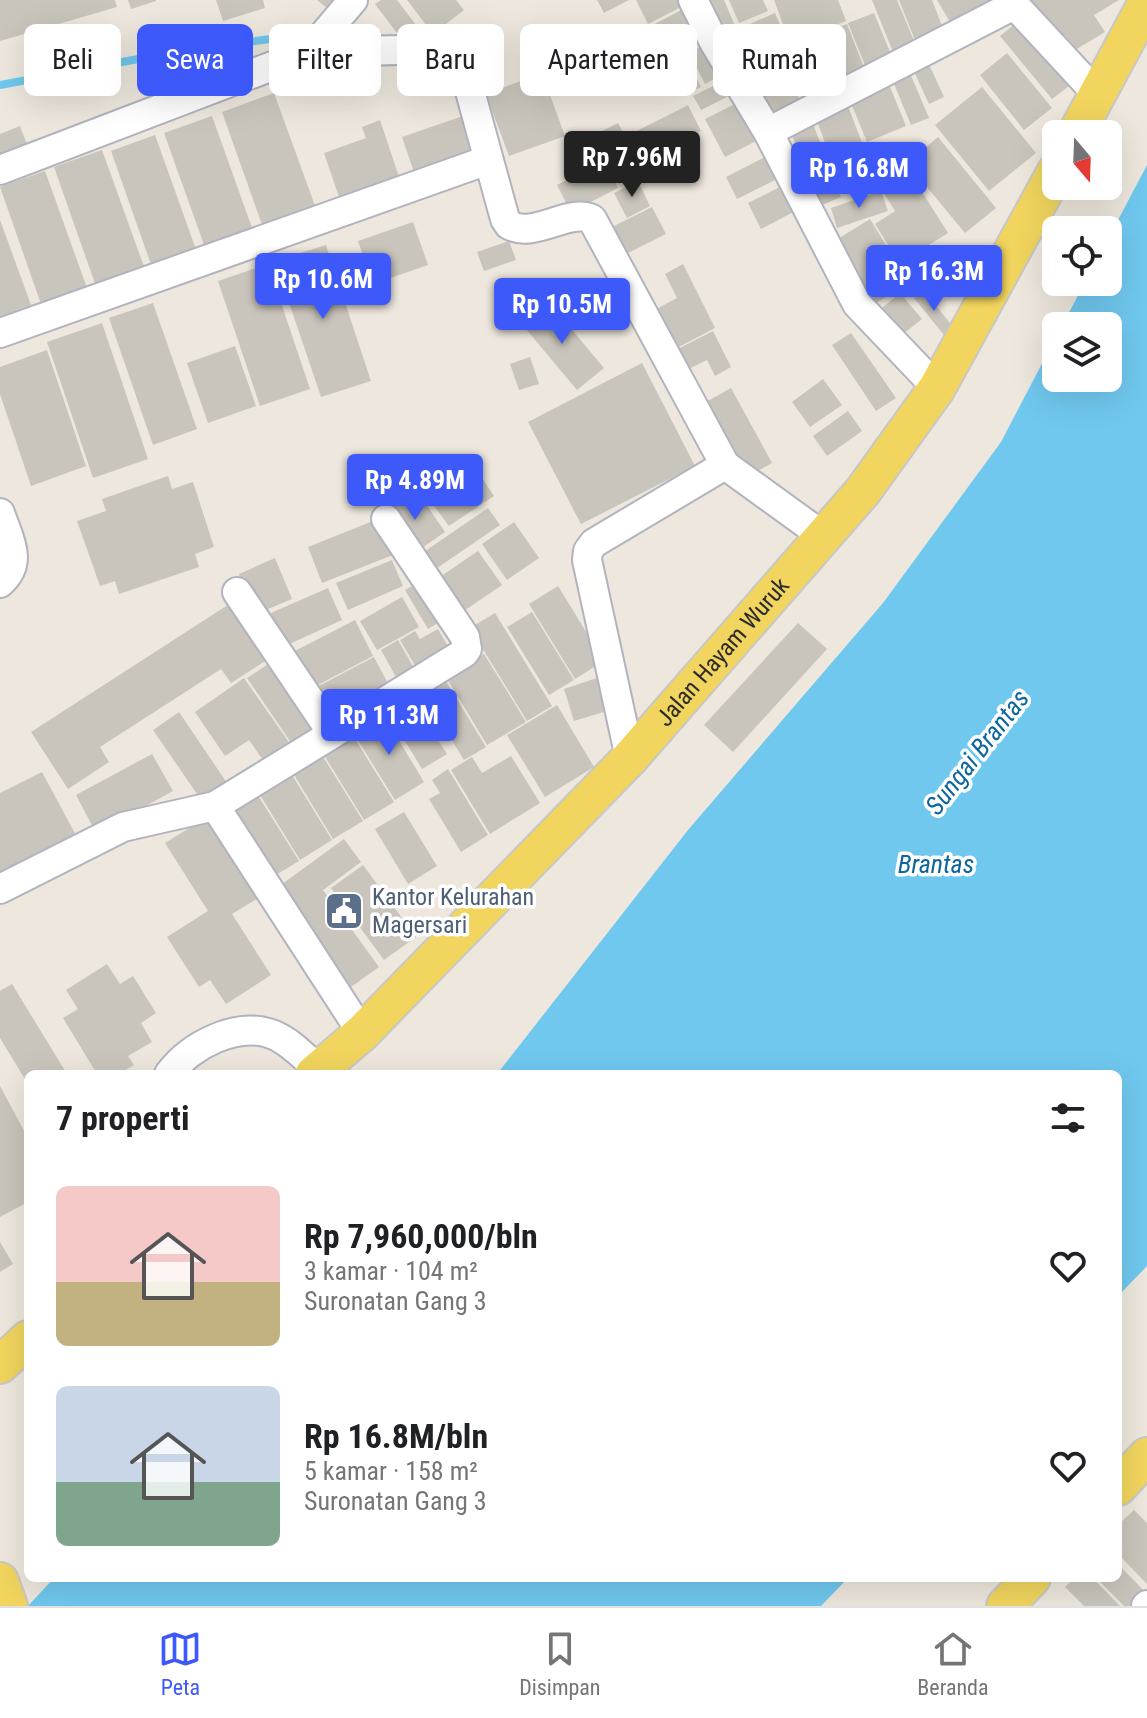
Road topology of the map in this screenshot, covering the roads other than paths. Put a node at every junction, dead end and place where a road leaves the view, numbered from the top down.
1 (353, 0) edge
2 (693, 0) edge
3 (1147, 2) edge
4 (1012, 3) edge
5 (333, 24) edge
6 (381, 50) edge
7 (269, 67) edge
8 (1098, 95) junction
9 (1084, 120) edge
10 (768, 132) junction
11 (488, 160) junction
12 (0, 170) edge
13 (1042, 197) edge
14 (0, 333) edge
15 (937, 388) junction
16 (725, 465) junction
17 (0, 513) edge
18 (386, 519) dead end
19 (823, 536) junction
20 (0, 583) edge
21 (237, 592) dead end
22 (332, 733) junction
23 (630, 758) junction
24 (215, 806) junction
25 (0, 889) edge
26 (362, 1033) junction
27 (172, 1070) edge
28 (314, 1070) edge
29 (318, 1070) edge
30 (24, 1343) edge
31 (0, 1365) edge
32 (1147, 1456) edge
33 (1122, 1483) edge
34 (0, 1581) edge
35 (1028, 1582) edge
36 (9, 1606) edge
37 (1005, 1606) edge

1 - 5 street
2 - 10 street
3 - 8 main road
4 - 8 street
4 - 10 street
6 - 11 street
7 - 12 street
8 - 9 main road
10 - 15 street
11 - 14 street
11 - 16 street
13 - 15 main road, Jalan Hayam Wuruk
15 - 19 main road, Jalan Hayam Wuruk
16 - 19 street
16 - 23 street
17 - 20 street
18 - 22 street
19 - 23 main road, Jalan Hayam Wuruk
21 - 22 street
22 - 24 street
23 - 26 main road, Jalan Hayam Wuruk
24 - 25 street
24 - 26 street
26 - 29 main road, Jalan Hayam Wuruk
27 - 28 street
30 - 31 main road
32 - 33 main road
34 - 36 main road
35 - 37 main road

